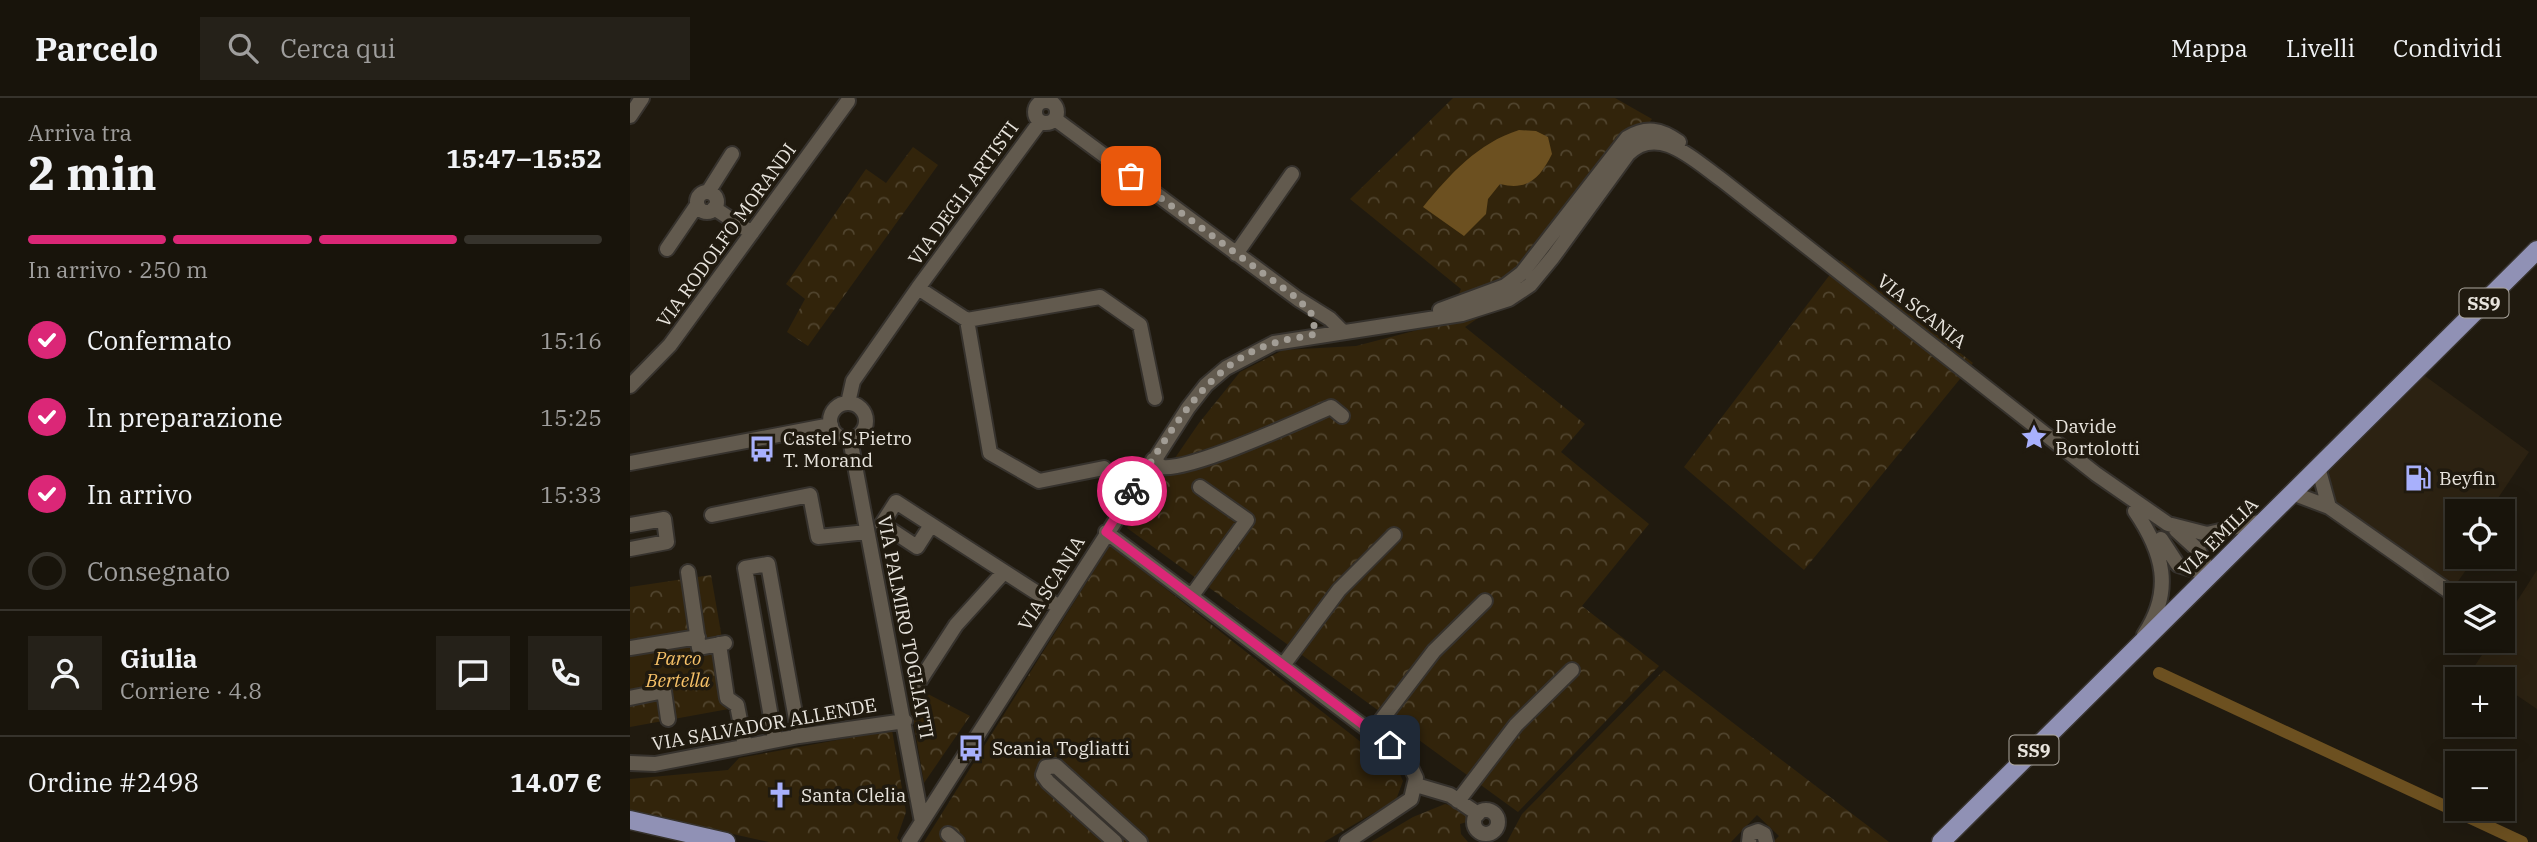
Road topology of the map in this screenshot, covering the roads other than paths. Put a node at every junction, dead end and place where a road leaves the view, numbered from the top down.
1 (642, 98) edge
2 (848, 101) dead end
3 (1032, 102) edge
4 (1051, 111) edge
5 (630, 116) edge
6 (732, 154) dead end
7 (1292, 174) dead end
8 (708, 192) junction
9 (697, 205) junction
10 (715, 208) junction
11 (752, 233) junction
12 (667, 249) dead end
13 (2537, 250) edge
14 (1237, 254) junction
15 (918, 288) junction
16 (1298, 299) junction
17 (967, 320) junction
18 (1342, 331) junction
19 (1316, 334) junction
20 (630, 386) edge
21 (1155, 398) dead end
22 (848, 404) junction
23 (1342, 416) dead end
24 (831, 425) junction
25 (850, 439) junction
26 (1153, 460) junction
27 (630, 463) edge
28 (2318, 467) junction
29 (1104, 468) dead end
30 (2096, 474) junction
31 (1200, 487) dead end
32 (2292, 493) junction
33 (2329, 507) junction
34 (2135, 511) junction
35 (712, 515) dead end
36 (2264, 521) junction
37 (2168, 524) junction
38 (630, 525) edge
39 (931, 525) dead end
40 (867, 532) junction
41 (1106, 532) junction
42 (1394, 535) dead end
43 (630, 549) edge
44 (688, 572) dead end
45 (1004, 572) junction
46 (2210, 575) junction
47 (2445, 589) edge
48 (1193, 594) junction
49 (1485, 601) dead end
50 (1059, 607) junction
51 (698, 637) junction
52 (630, 648) edge
53 (2128, 658) junction
54 (1284, 664) junction
55 (1572, 670) dead end
56 (919, 682) dead end
57 (630, 698) edge
58 (668, 719) dead end
59 (905, 721) junction
60 (1373, 731) junction
61 (799, 736) junction
62 (775, 740) junction
63 (745, 746) junction
64 (630, 763) edge
65 (1416, 785) junction
66 (1458, 801) junction
67 (1478, 814) dead end
68 (632, 820) edge
69 (922, 822) junction
70 (1351, 840) edge
71 (726, 842) edge
72 (909, 842) edge
73 (1115, 842) edge
74 (1140, 842) edge
75 (1749, 842) edge
76 (1766, 842) edge
77 (1941, 842) edge

1 - 5 street
2 - 11 street, VIA RODOLFO MORANDI
3 - 4 street
4 - 14 street
4 - 15 street, VIA DEGLI ARTISTI
6 - 8 street
7 - 14 street
8 - 9 street
8 - 10 street
9 - 10 street
9 - 12 street
10 - 11 street
11 - 20 street, VIA RODOLFO MORANDI
13 - 28 main road, VIA EMILIA / SS9
14 - 16 street
15 - 17 street
15 - 22 street, VIA DEGLI ARTISTI
16 - 18 street
16 - 19 street
17 - 21 street
17 - 29 street
18 - 19 street, VIA SCANIA
18 - 30 street, VIA SCANIA
19 - 26 street, VIA SCANIA
22 - 24 street
22 - 25 street
23 - 26 street
24 - 25 street
24 - 27 street
25 - 40 street, VIA PALMIRO TOGLIATTI
26 - 41 street, VIA SCANIA
28 - 32 main road, VIA EMILIA / SS9
28 - 33 street
30 - 34 street, VIA SCANIA
30 - 37 street, VIA SCANIA
31 - 48 street
32 - 33 street
32 - 36 main road, VIA EMILIA / SS9
33 - 47 street
34 - 46 street, VIA SCANIA
34 - 53 street, VIA SCANIA
35 - 40 street
36 - 37 street, VIA SCANIA
36 - 46 main road, VIA EMILIA / SS9
37 - 46 street, VIA SCANIA
38 - 43 street
39 - 45 street
40 - 59 street, VIA PALMIRO TOGLIATTI
41 - 48 street
41 - 50 street, VIA SCANIA
42 - 54 street
44 - 51 street
45 - 50 street
45 - 56 street
46 - 53 main road, VIA EMILIA / SS9
48 - 54 street
49 - 60 street
50 - 69 street, VIA SCANIA
51 - 52 street
51 - 63 street
53 - 77 main road, SS9
54 - 60 street
55 - 66 street
57 - 58 street
59 - 61 street, VIA SALVADOR ALLENDE
59 - 69 street, VIA PALMIRO TOGLIATTI
60 - 65 street
61 - 62 street, VIA SALVADOR ALLENDE
61 - 62 street
62 - 63 street, VIA SALVADOR ALLENDE
63 - 64 street, VIA SALVADOR ALLENDE
65 - 66 street
65 - 70 street
66 - 67 street
68 - 71 main road
69 - 72 street, VIA SCANIA
73 - 74 street
75 - 76 street

